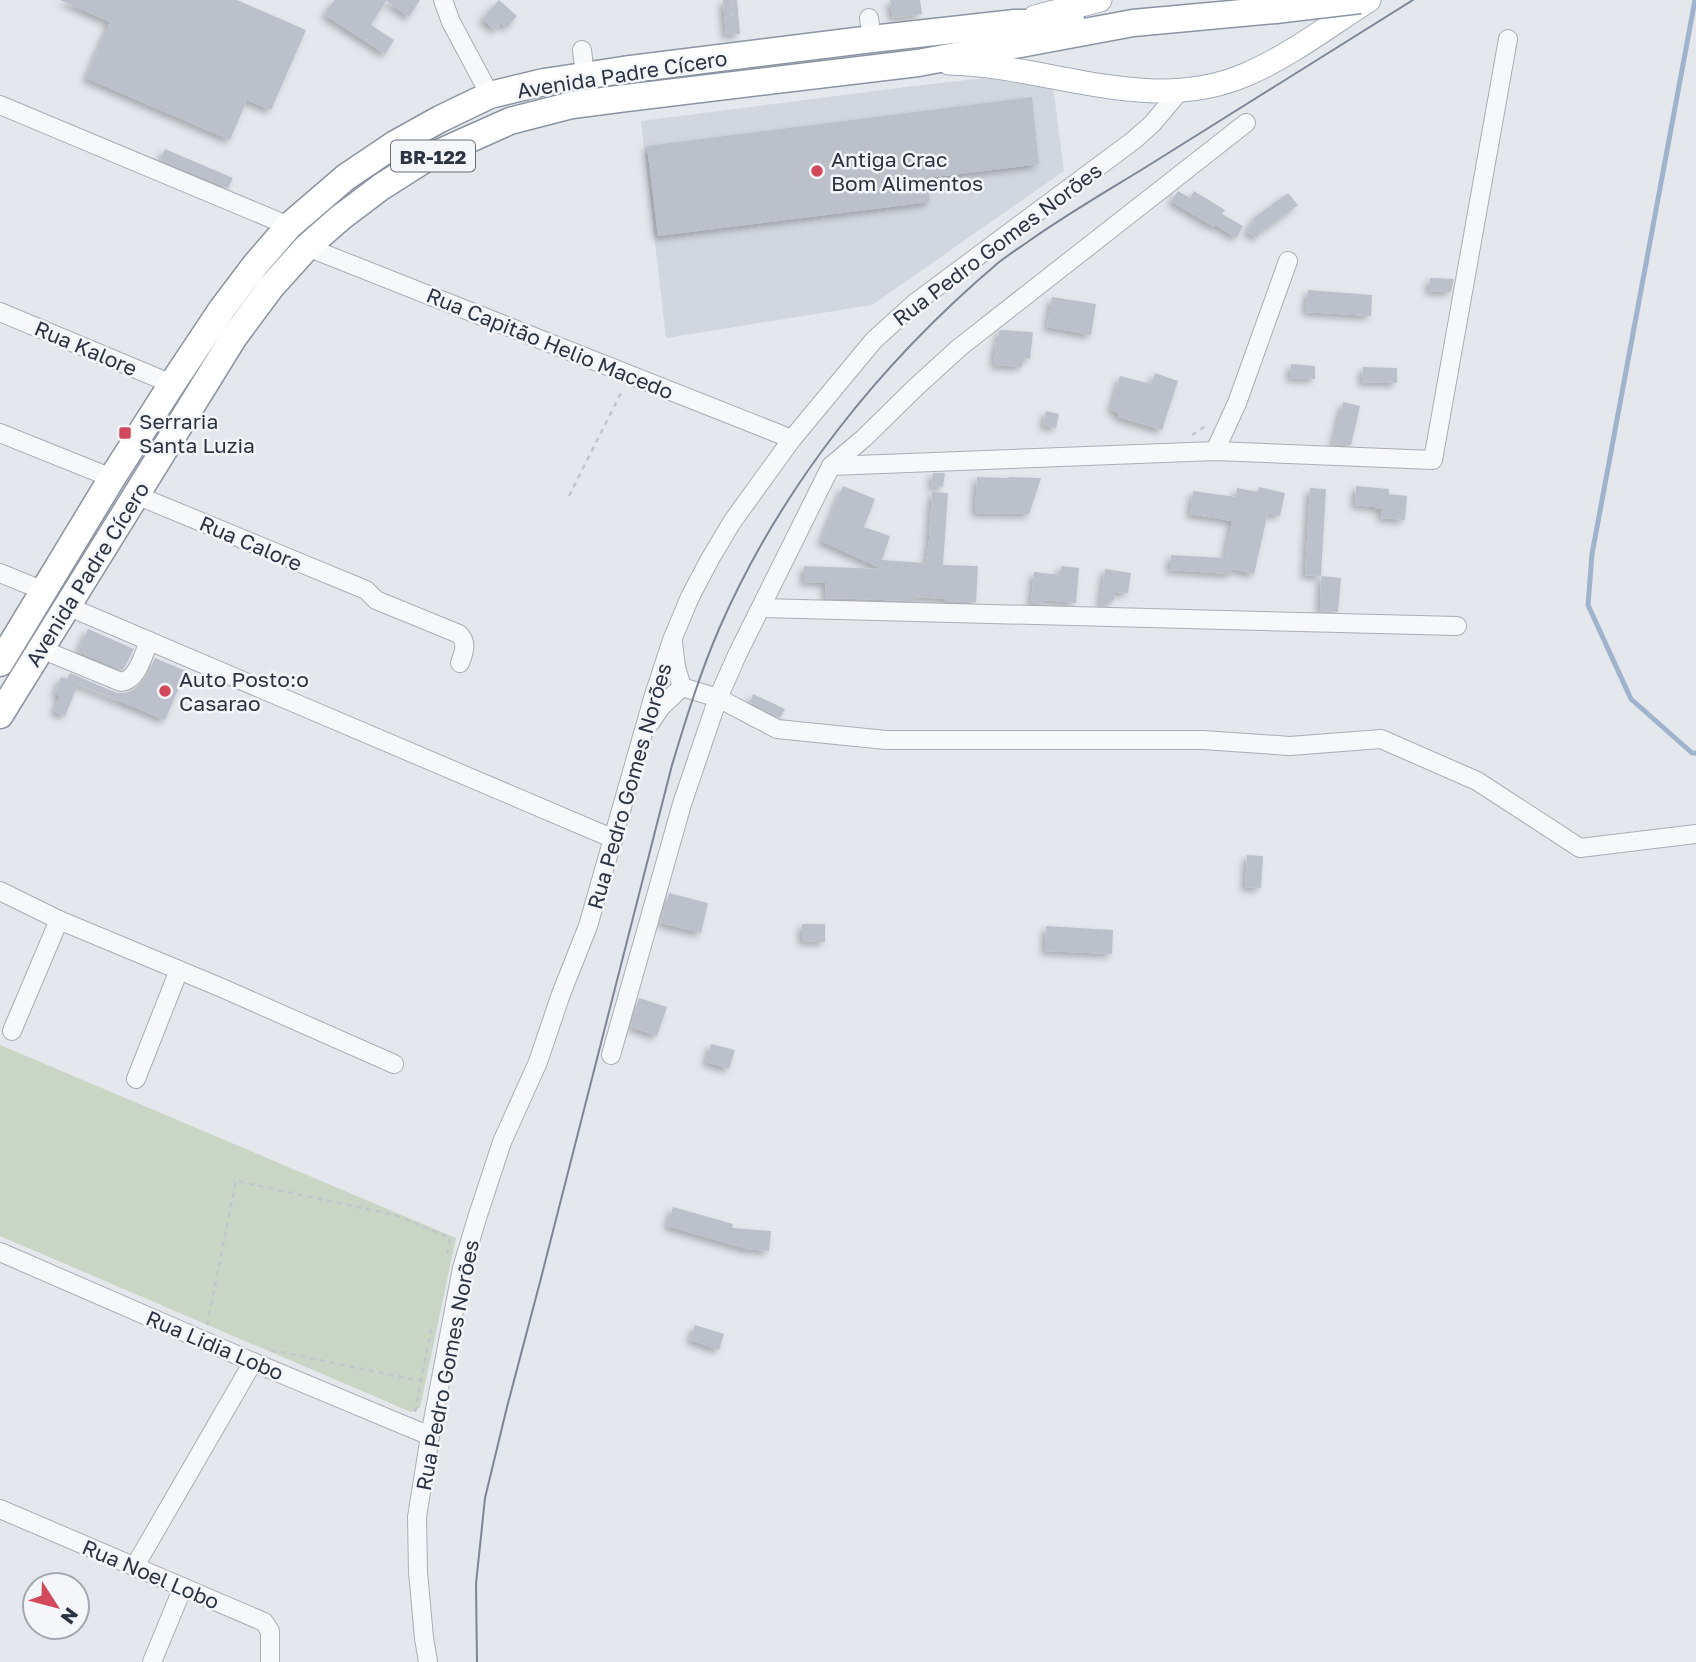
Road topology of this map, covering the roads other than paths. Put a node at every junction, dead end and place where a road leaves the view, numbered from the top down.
1 (443, 0) edge
2 (1100, 0) edge
3 (1339, 0) edge
4 (1360, 0) edge
5 (1369, 0) edge
6 (1015, 23) junction
7 (1133, 23) junction
8 (1316, 35) junction
9 (1508, 39) dead end
10 (918, 63) junction
11 (1179, 92) junction
12 (490, 95) junction
13 (0, 105) edge
14 (1246, 123) dead end
15 (289, 226) junction
16 (307, 247) junction
17 (1288, 261) dead end
18 (0, 312) edge
19 (172, 384) junction
20 (0, 433) edge
21 (792, 439) junction
22 (1215, 451) junction
23 (831, 466) junction
24 (112, 478) junction
25 (136, 495) junction
26 (0, 573) edge
27 (44, 591) junction
28 (67, 606) junction
29 (761, 608) junction
30 (1457, 626) dead end
31 (672, 639) junction
32 (149, 641) junction
33 (41, 649) junction
34 (0, 663) edge
35 (460, 663) dead end
36 (682, 687) junction
37 (718, 698) junction
38 (0, 715) edge
39 (645, 730) junction
40 (1696, 834) edge
41 (614, 839) junction
42 (0, 891) edge
43 (59, 920) junction
44 (179, 970) junction
45 (12, 1031) dead end
46 (611, 1055) dead end
47 (394, 1065) dead end
48 (136, 1079) dead end
49 (0, 1252) edge
50 (257, 1355) junction
51 (430, 1436) junction
52 (0, 1509) edge
53 (135, 1566) junction
54 (183, 1587) junction
55 (152, 1662) edge
56 (270, 1662) edge
57 (428, 1662) edge

1 - 12 street
2 - 6 main road, Avenida Padre Cícero
3 - 8 main road
4 - 7 highway, Avenida Padre Cícero / BR-122, bridge
5 - 8 main road, Avenida Padre Cícero
6 - 7 highway, Avenida Padre Cícero / BR-122
6 - 12 highway, Avenida Padre Cícero / BR-122
7 - 10 highway, Avenida Padre Cícero / BR-122
8 - 11 main road, Avenida Padre Cícero
9 - 22 street
10 - 11 main road, Avenida Padre Cícero
10 - 16 highway, Avenida Padre Cícero / BR-122
11 - 21 street, Rua Pedro Gomes Norões
12 - 15 highway, Avenida Padre Cícero / BR-122
13 - 15 street
14 - 23 street
15 - 19 highway, Avenida Padre Cícero / BR-122
16 - 21 street, Rua Capitão Helio Macedo
16 - 25 highway, Avenida Padre Cícero / BR-122
17 - 22 street
18 - 19 street, Rua Kalore
19 - 24 highway, Avenida Padre Cícero / BR-122
20 - 24 street
21 - 31 street, Rua Pedro Gomes Norões
22 - 23 street
23 - 29 street
24 - 27 highway, Avenida Padre Cícero / BR-122
25 - 28 highway, Avenida Padre Cícero / BR-122
25 - 35 street, Rua Calore
26 - 27 street
27 - 34 highway, Avenida Padre Cícero / BR-122
28 - 32 street
28 - 33 highway, Avenida Padre Cícero / BR-122
29 - 30 street
29 - 37 street
31 - 36 street
31 - 39 street, Rua Pedro Gomes Norões
32 - 33 street
32 - 41 street
33 - 38 highway, Avenida Padre Cícero / BR-122
36 - 37 street
36 - 39 street
37 - 40 street
37 - 46 street
39 - 41 street, Rua Pedro Gomes Norões
41 - 51 street, Rua Pedro Gomes Norões
42 - 43 street
43 - 44 street
43 - 45 street
44 - 47 street
44 - 48 street
49 - 50 street, Rua Lidia Lobo
50 - 51 street, Rua Lidia Lobo
50 - 53 street
51 - 57 street, Rua Pedro Gomes Norões
52 - 53 street, Rua Noel Lobo
53 - 54 street, Rua Noel Lobo
54 - 55 street
54 - 56 street, Rua Noel Lobo

